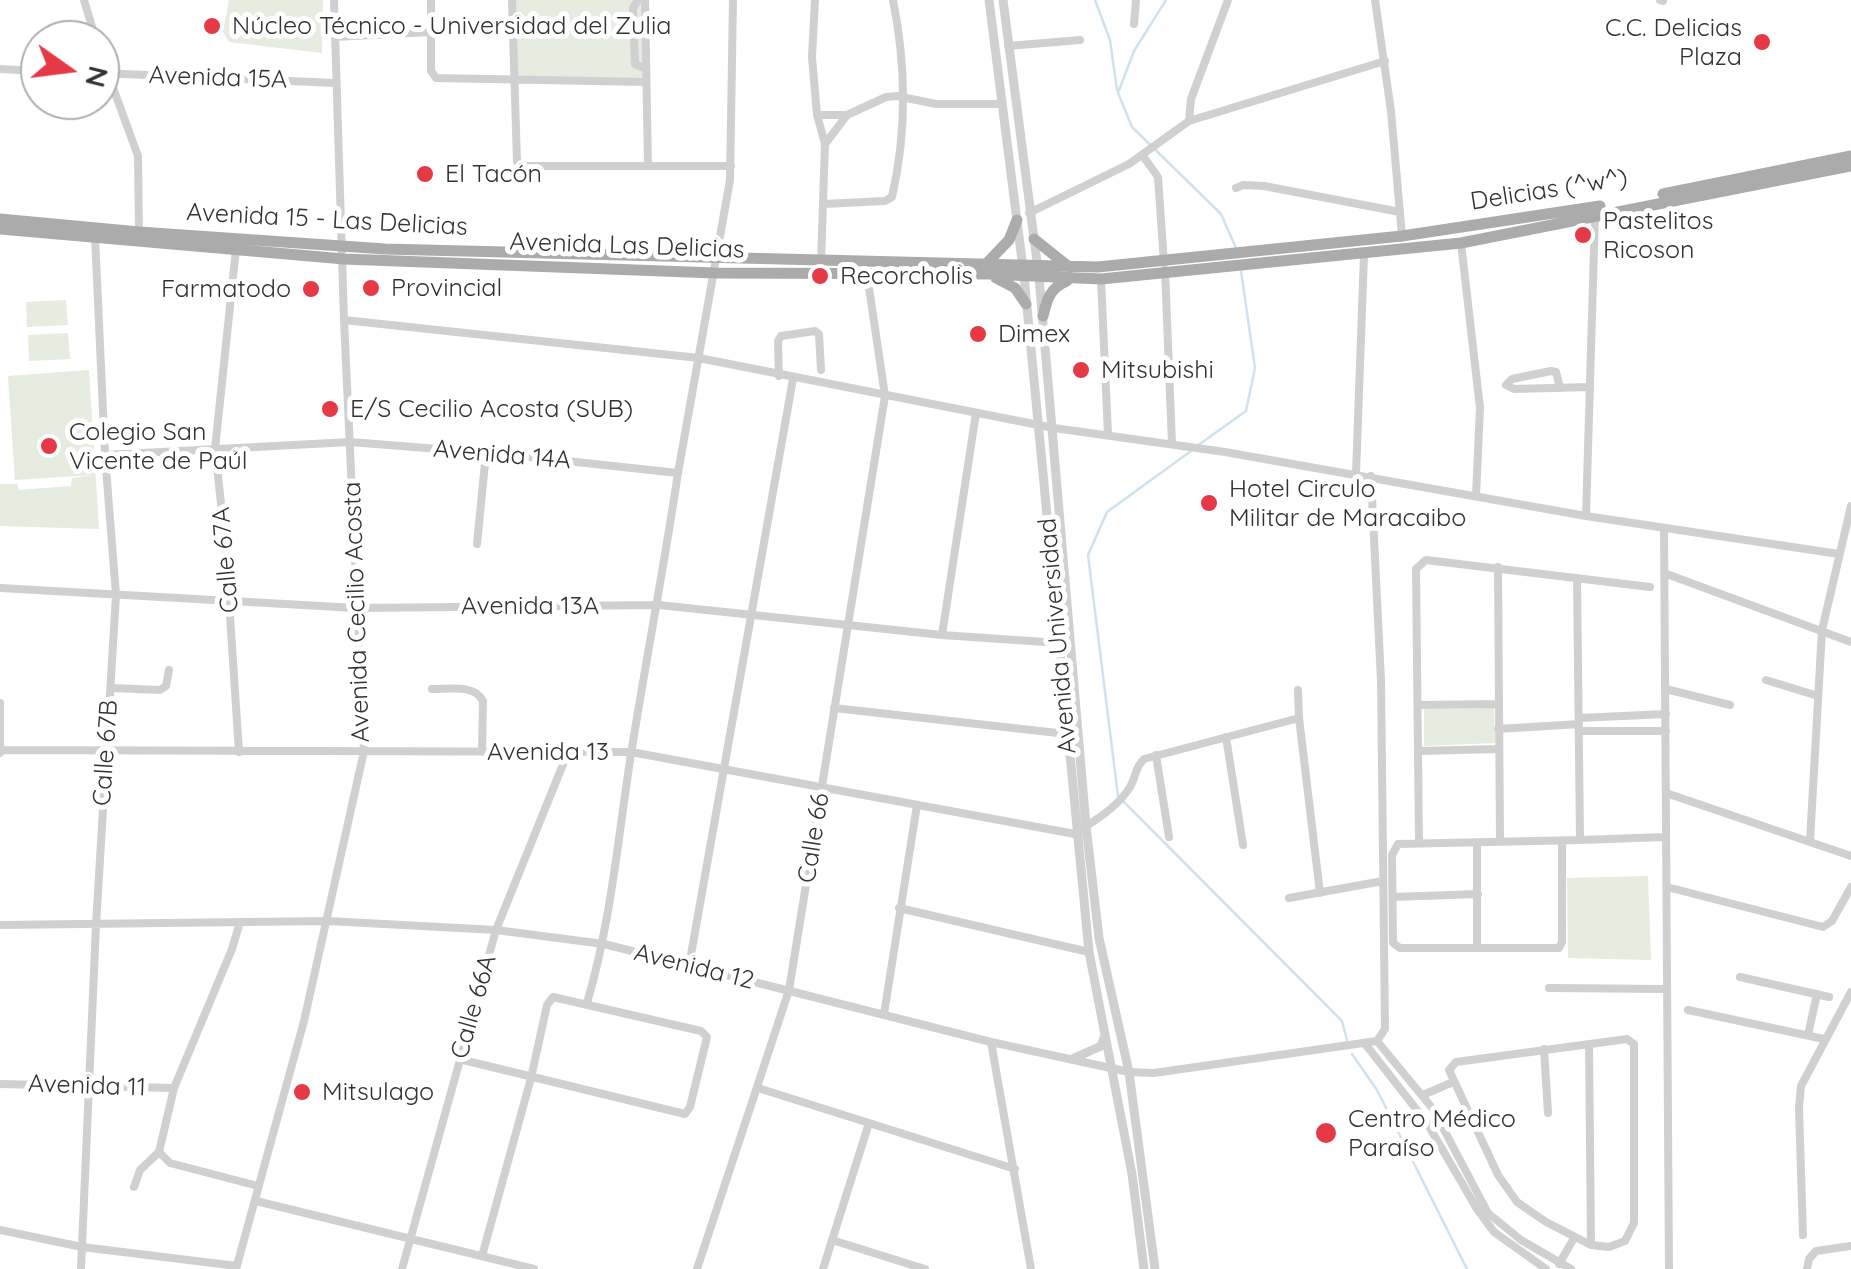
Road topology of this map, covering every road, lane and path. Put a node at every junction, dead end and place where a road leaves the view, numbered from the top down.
1 (334, 0) edge
2 (431, 0) edge
3 (512, 0) edge
4 (641, 0) edge
5 (733, 0) edge
6 (815, 0) edge
7 (893, 0) edge
8 (989, 0) edge
9 (1002, 0) edge
10 (1136, 0) edge
11 (1228, 0) edge
12 (1375, 0) edge
13 (1134, 24) dead end
14 (431, 32) junction
15 (335, 37) junction
16 (1080, 40) dead end
17 (1008, 46) junction
18 (1385, 60) junction
19 (120, 74) edge
20 (514, 80) junction
21 (336, 82) junction
22 (646, 82) junction
23 (904, 98) junction
24 (1002, 104) junction
25 (120, 113) edge
26 (817, 115) junction
27 (847, 115) junction
28 (1189, 122) junction
29 (825, 144) junction
30 (1146, 153) junction
31 (1851, 156) edge
32 (648, 166) junction
33 (731, 166) junction
34 (1851, 166) edge
35 (1236, 188) dead end
36 (823, 204) junction
37 (1595, 211) junction
38 (1400, 212) junction
39 (1023, 216) junction
40 (0, 219) edge
41 (0, 228) edge
42 (139, 232) junction
43 (95, 236) junction
44 (1402, 236) junction
45 (1034, 239) junction
46 (1461, 243) junction
47 (236, 249) junction
48 (343, 252) junction
49 (1364, 255) junction
50 (718, 257) junction
51 (1252, 257) junction
52 (822, 262) junction
53 (1164, 267) junction
54 (987, 269) junction
55 (1023, 271) junction
56 (1039, 272) junction
57 (1071, 272) junction
58 (714, 273) junction
59 (867, 274) junction
60 (1101, 279) junction
61 (1026, 304) junction
62 (1043, 316) junction
63 (344, 320) junction
64 (699, 358) junction
65 (821, 370) dead end
66 (779, 376) junction
67 (794, 379) junction
68 (1589, 387) junction
69 (1560, 388) junction
70 (884, 396) junction
71 (976, 413) junction
72 (1039, 424) junction
73 (1054, 428) junction
74 (1108, 436) junction
75 (350, 442) junction
76 (1174, 444) junction
77 (215, 449) junction
78 (486, 453) junction
79 (106, 456) junction
80 (678, 474) junction
81 (1356, 474) junction
82 (1370, 476) junction
83 (1476, 496) junction
84 (1851, 506) edge
85 (1586, 516) junction
86 (1664, 528) junction
87 (477, 544) dead end
88 (1839, 554) junction
89 (1498, 568) junction
90 (1664, 573) junction
91 (1577, 578) junction
92 (1650, 587) dead end
93 (0, 588) edge
94 (116, 594) junction
95 (230, 602) junction
96 (659, 606) junction
97 (356, 608) junction
98 (751, 614) junction
99 (848, 624) junction
100 (1822, 630) junction
101 (942, 635) junction
102 (1851, 642) edge
103 (1060, 643) junction
104 (169, 670) dead end
105 (1766, 680) dead end
106 (111, 688) junction
107 (432, 688) dead end
108 (1666, 688) junction
109 (1298, 690) dead end
110 (1818, 696) junction
111 (0, 703) edge
112 (1498, 704) junction
113 (1418, 705) junction
114 (1730, 705) dead end
115 (834, 708) junction
116 (1666, 714) junction
117 (1299, 718) junction
118 (1579, 725) junction
119 (1498, 729) junction
120 (1666, 732) junction
121 (1067, 734) junction
122 (1226, 737) junction
123 (1498, 749) junction
124 (364, 751) junction
125 (1419, 751) junction
126 (0, 752) edge
127 (105, 752) junction
128 (239, 752) junction
129 (482, 752) junction
130 (568, 752) junction
131 (631, 752) junction
132 (1156, 756) junction
133 (723, 767) junction
134 (822, 789) junction
135 (1666, 794) junction
136 (917, 805) junction
137 (1086, 826) junction
138 (1075, 834) junction
139 (1168, 837) dead end
140 (1666, 837) junction
141 (1580, 840) junction
142 (1500, 841) junction
143 (1562, 841) junction
144 (1810, 841) junction
145 (1419, 844) junction
146 (1478, 844) junction
147 (1243, 845) dead end
148 (1851, 856) edge
149 (1382, 881) junction
150 (1667, 887) junction
151 (1851, 888) edge
152 (1320, 893) junction
153 (1478, 894) junction
154 (1393, 897) junction
155 (1289, 898) dead end
156 (899, 908) junction
157 (328, 921) junction
158 (240, 922) junction
159 (0, 924) edge
160 (96, 925) junction
161 (496, 930) junction
162 (604, 944) junction
163 (1477, 948) junction
164 (1088, 952) junction
165 (689, 966) junction
166 (1740, 977) dead end
167 (1550, 988) dead end
168 (1666, 989) junction
169 (789, 990) junction
170 (1851, 992) edge
171 (1817, 994) junction
172 (1829, 997) dead end
173 (586, 1004) junction
174 (1688, 1010) dead end
175 (884, 1014) junction
176 (1106, 1032) junction
177 (1808, 1035) junction
178 (1824, 1039) junction
179 (1377, 1041) junction
180 (991, 1042) junction
181 (1590, 1044) junction
182 (1366, 1045) junction
183 (1544, 1048) junction
184 (459, 1060) junction
185 (1072, 1060) junction
186 (1113, 1068) junction
187 (1128, 1072) junction
188 (531, 1078) junction
189 (1454, 1082) junction
190 (0, 1084) edge
191 (89, 1086) junction
192 (174, 1088) junction
193 (758, 1088) junction
194 (1423, 1095) junction
195 (1548, 1113) dead end
196 (869, 1123) junction
197 (159, 1152) junction
198 (1015, 1169) junction
199 (258, 1186) junction
200 (134, 1187) dead end
201 (256, 1201) junction
202 (0, 1230) edge
203 (1803, 1236) dead end
204 (1574, 1238) junction
205 (411, 1239) junction
206 (832, 1240) junction
207 (1591, 1245) junction
208 (1851, 1246) edge
209 (82, 1247) junction
210 (482, 1256) junction
211 (1559, 1264) junction
212 (236, 1268) edge
213 (80, 1269) edge
214 (402, 1269) edge
215 (534, 1269) edge
216 (697, 1269) edge
217 (822, 1269) edge
218 (925, 1269) edge
219 (1031, 1269) edge
220 (1144, 1269) edge
221 (1155, 1269) edge
222 (1546, 1269) edge
223 (1570, 1269) edge
224 (1669, 1269) edge
225 (1808, 1269) edge

1 - 15 street, Avenida Cecilio Acosta
2 - 14 street
3 - 20 street
4 - 22 street
5 - 33 street
6 - 26 street
7 - 23 street
8 - 24 street, Avenida Universidad
9 - 17 street, Avenida Universidad
10 - 13 street
11 - 28 street
12 - 18 street
14 - 15 street
14 - 20 street
15 - 21 street, Avenida Cecilio Acosta
16 - 17 street
17 - 39 street, Avenida Universidad
18 - 28 street
18 - 38 street
19 - 21 street, Avenida 15A
20 - 22 street
20 - 32 street
21 - 48 street, Avenida Cecilio Acosta
22 - 32 street
23 - 24 street
23 - 27 street
23 - 36 street
24 - 39 street, Avenida Universidad
25 - 42 street
26 - 27 street
26 - 29 street
27 - 29 street
28 - 30 street
29 - 36 street
30 - 39 street
30 - 53 street
31 - 37 main road, Delicias (^w^)
32 - 33 street
33 - 50 street
34 - 37 main road, Delicias (^w^)
35 - 38 street
36 - 52 street
37 - 44 main road, Delicias (^w^)
37 - 46 main road, Delicias (^w^)
37 - 68 street
38 - 44 street
39 - 45 street, Avenida Universidad
39 - 54 main road
39 - 55 street, Avenida Universidad
40 - 42 main road, Avenida 15 - Las Delicias
41 - 43 main road, Avenida Las Delicias
42 - 48 main road, Avenida 15 - Las Delicias
43 - 47 main road, Avenida Las Delicias
43 - 79 street, Calle 67B
44 - 51 main road, Delicias (^w^)
45 - 56 street, Avenida Universidad
45 - 57 main road
46 - 49 main road, Delicias (^w^)
46 - 83 street
47 - 48 main road, Avenida Las Delicias
47 - 77 street, Calle 67A
48 - 50 main road, Avenida 15 - Las Delicias
48 - 58 main road, Avenida Las Delicias
48 - 63 street, Avenida Cecilio Acosta
49 - 51 main road, Delicias (^w^)
49 - 81 street
50 - 52 main road, Avenida 15 - Las Delicias
50 - 58 street
51 - 53 main road, Avenida Las Delicias
52 - 54 main road, Avenida 15 - Las Delicias
53 - 57 main road
53 - 60 main road, Avenida Las Delicias
53 - 76 street
54 - 55 main road, Avenida Las Delicias
54 - 59 main road, Avenida Las Delicias
54 - 61 main road
55 - 56 main road, Avenida Las Delicias
55 - 61 street, Avenida Universidad
56 - 57 main road, Avenida Las Delicias
56 - 62 street, Avenida Universidad
57 - 60 main road, Avenida Las Delicias
57 - 62 main road
58 - 59 main road, Avenida Las Delicias
58 - 64 street
59 - 70 street, Calle 66
60 - 74 street
61 - 72 street, Avenida Universidad
62 - 73 street, Avenida Universidad
63 - 64 street
63 - 75 street, Avenida Cecilio Acosta
64 - 66 street
64 - 80 street
65 - 66 street
66 - 67 street
67 - 70 street
67 - 98 street
68 - 69 street
68 - 85 street
69 - 69 street
70 - 71 street
70 - 99 street, Calle 66
71 - 72 street
71 - 101 street
72 - 73 street
72 - 103 street, Avenida Universidad
73 - 74 street
73 - 137 street, Avenida Universidad
74 - 76 street
75 - 77 street, Avenida 14A
75 - 78 street, Avenida 14A
75 - 97 street, Avenida Cecilio Acosta
76 - 81 street
77 - 79 street, Avenida 14A
77 - 95 street, Calle 67A
78 - 80 street, Avenida 14A
78 - 87 street
79 - 94 street, Calle 67B
80 - 96 street
81 - 82 street
82 - 83 street
82 - 149 street
83 - 85 street
84 - 88 street
85 - 86 street
86 - 88 street
86 - 90 street
88 - 100 street
89 - 91 street
89 - 112 street
89 - 113 street
90 - 100 street
90 - 108 street
91 - 92 street
91 - 118 street
93 - 94 street, Avenida 13A
94 - 95 street, Avenida 13A
94 - 106 street, Calle 67B
95 - 97 street, Avenida 13A
95 - 128 street, Calle 67A
96 - 97 street, Avenida 13A
96 - 98 street, Avenida 13A
96 - 131 street
97 - 124 street, Avenida Cecilio Acosta
98 - 99 street, Avenida 13A
98 - 133 street
99 - 101 street, Avenida 13A
99 - 115 street, Calle 66
100 - 102 street
100 - 110 street
101 - 103 street, Avenida 13A
103 - 121 street, Avenida Universidad
104 - 106 street
105 - 110 street
106 - 127 street, Calle 67B
107 - 129 street
108 - 114 street
108 - 116 street
109 - 117 street
110 - 144 street
111 - 126 street
112 - 113 street
112 - 119 street
113 - 125 street
115 - 121 street
115 - 134 street, Calle 66
116 - 118 street
116 - 120 street
117 - 122 street
117 - 152 street
118 - 119 street
118 - 120 street
118 - 141 street
119 - 123 street
120 - 135 street
121 - 138 street, Avenida Universidad
122 - 132 street
122 - 147 street
123 - 125 street
123 - 142 street
124 - 128 street, Avenida 13
124 - 129 street, Avenida 13
124 - 157 street, Avenida Cecilio Acosta
125 - 145 street
126 - 127 street, Avenida 13
127 - 128 street, Avenida 13
127 - 160 street, Calle 67B
129 - 130 street, Avenida 13
130 - 131 street, Avenida 13
130 - 161 street, Calle 66A
131 - 133 street, Avenida 13
131 - 162 street
132 - 137 street
132 - 139 street
133 - 134 street, Avenida 13
133 - 165 street
134 - 136 street, Avenida 13
134 - 169 street, Calle 66
135 - 140 street
135 - 144 street
136 - 138 street, Avenida 13
136 - 156 street
137 - 138 street
137 - 187 street, Avenida Universidad
138 - 164 street, Avenida Universidad
140 - 141 street
140 - 150 street
141 - 143 street
142 - 143 street
142 - 146 street
143 - 163 street
144 - 148 street
145 - 146 street
145 - 154 street
146 - 153 street
149 - 152 street
149 - 179 street
150 - 151 street
150 - 168 street
152 - 155 street
153 - 154 street
153 - 163 street
154 - 163 street
156 - 164 street
156 - 175 street
157 - 158 street, Avenida 12
157 - 161 street, Avenida 12
157 - 199 street, Avenida Cecilio Acosta
158 - 160 street, Avenida 12
158 - 192 street
159 - 160 street, Avenida 12
160 - 191 street, Calle 67B
161 - 162 street, Avenida 12
161 - 184 street, Calle 66A
162 - 165 street, Avenida 12
162 - 173 street
164 - 176 street, Avenida Universidad
165 - 169 street, Avenida 12
166 - 171 street
167 - 168 street
168 - 224 street
169 - 175 street, Avenida 12
169 - 193 street, Calle 66
170 - 178 street
171 - 172 street
171 - 177 street
173 - 188 street
173 - 188 street
174 - 177 street
175 - 180 street, Avenida 12
176 - 185 street
176 - 186 street, Avenida Universidad
177 - 178 street
178 - 203 street
179 - 182 street, Avenida 12
179 - 194 street
180 - 185 street, Avenida 12
180 - 198 street
181 - 183 street
181 - 207 street
181 - 207 street
182 - 187 street, Avenida 12
182 - 222 street
183 - 189 street
183 - 195 street
184 - 188 street
184 - 205 street, Calle 66A
185 - 186 street, Avenida 12
186 - 187 street, Avenida 12
186 - 220 street, Avenida Universidad
187 - 221 street, Avenida Universidad
188 - 210 street
189 - 194 street
189 - 204 street
190 - 191 street, Avenida 11
191 - 192 street, Avenida 11
191 - 209 street, Calle 67B
192 - 197 street
193 - 196 street
193 - 216 street, Calle 66
194 - 211 street
196 - 198 street
196 - 206 street
197 - 199 street
197 - 200 street
198 - 219 street
199 - 201 street, Avenida Cecilio Acosta
201 - 205 street
201 - 212 street, Avenida Cecilio Acosta
202 - 209 street
204 - 207 street
204 - 211 street
205 - 210 street
205 - 214 street, Calle 66A
206 - 217 street
206 - 218 street
208 - 225 street
209 - 212 street
209 - 213 street, Calle 67B
210 - 215 street
211 - 223 street

